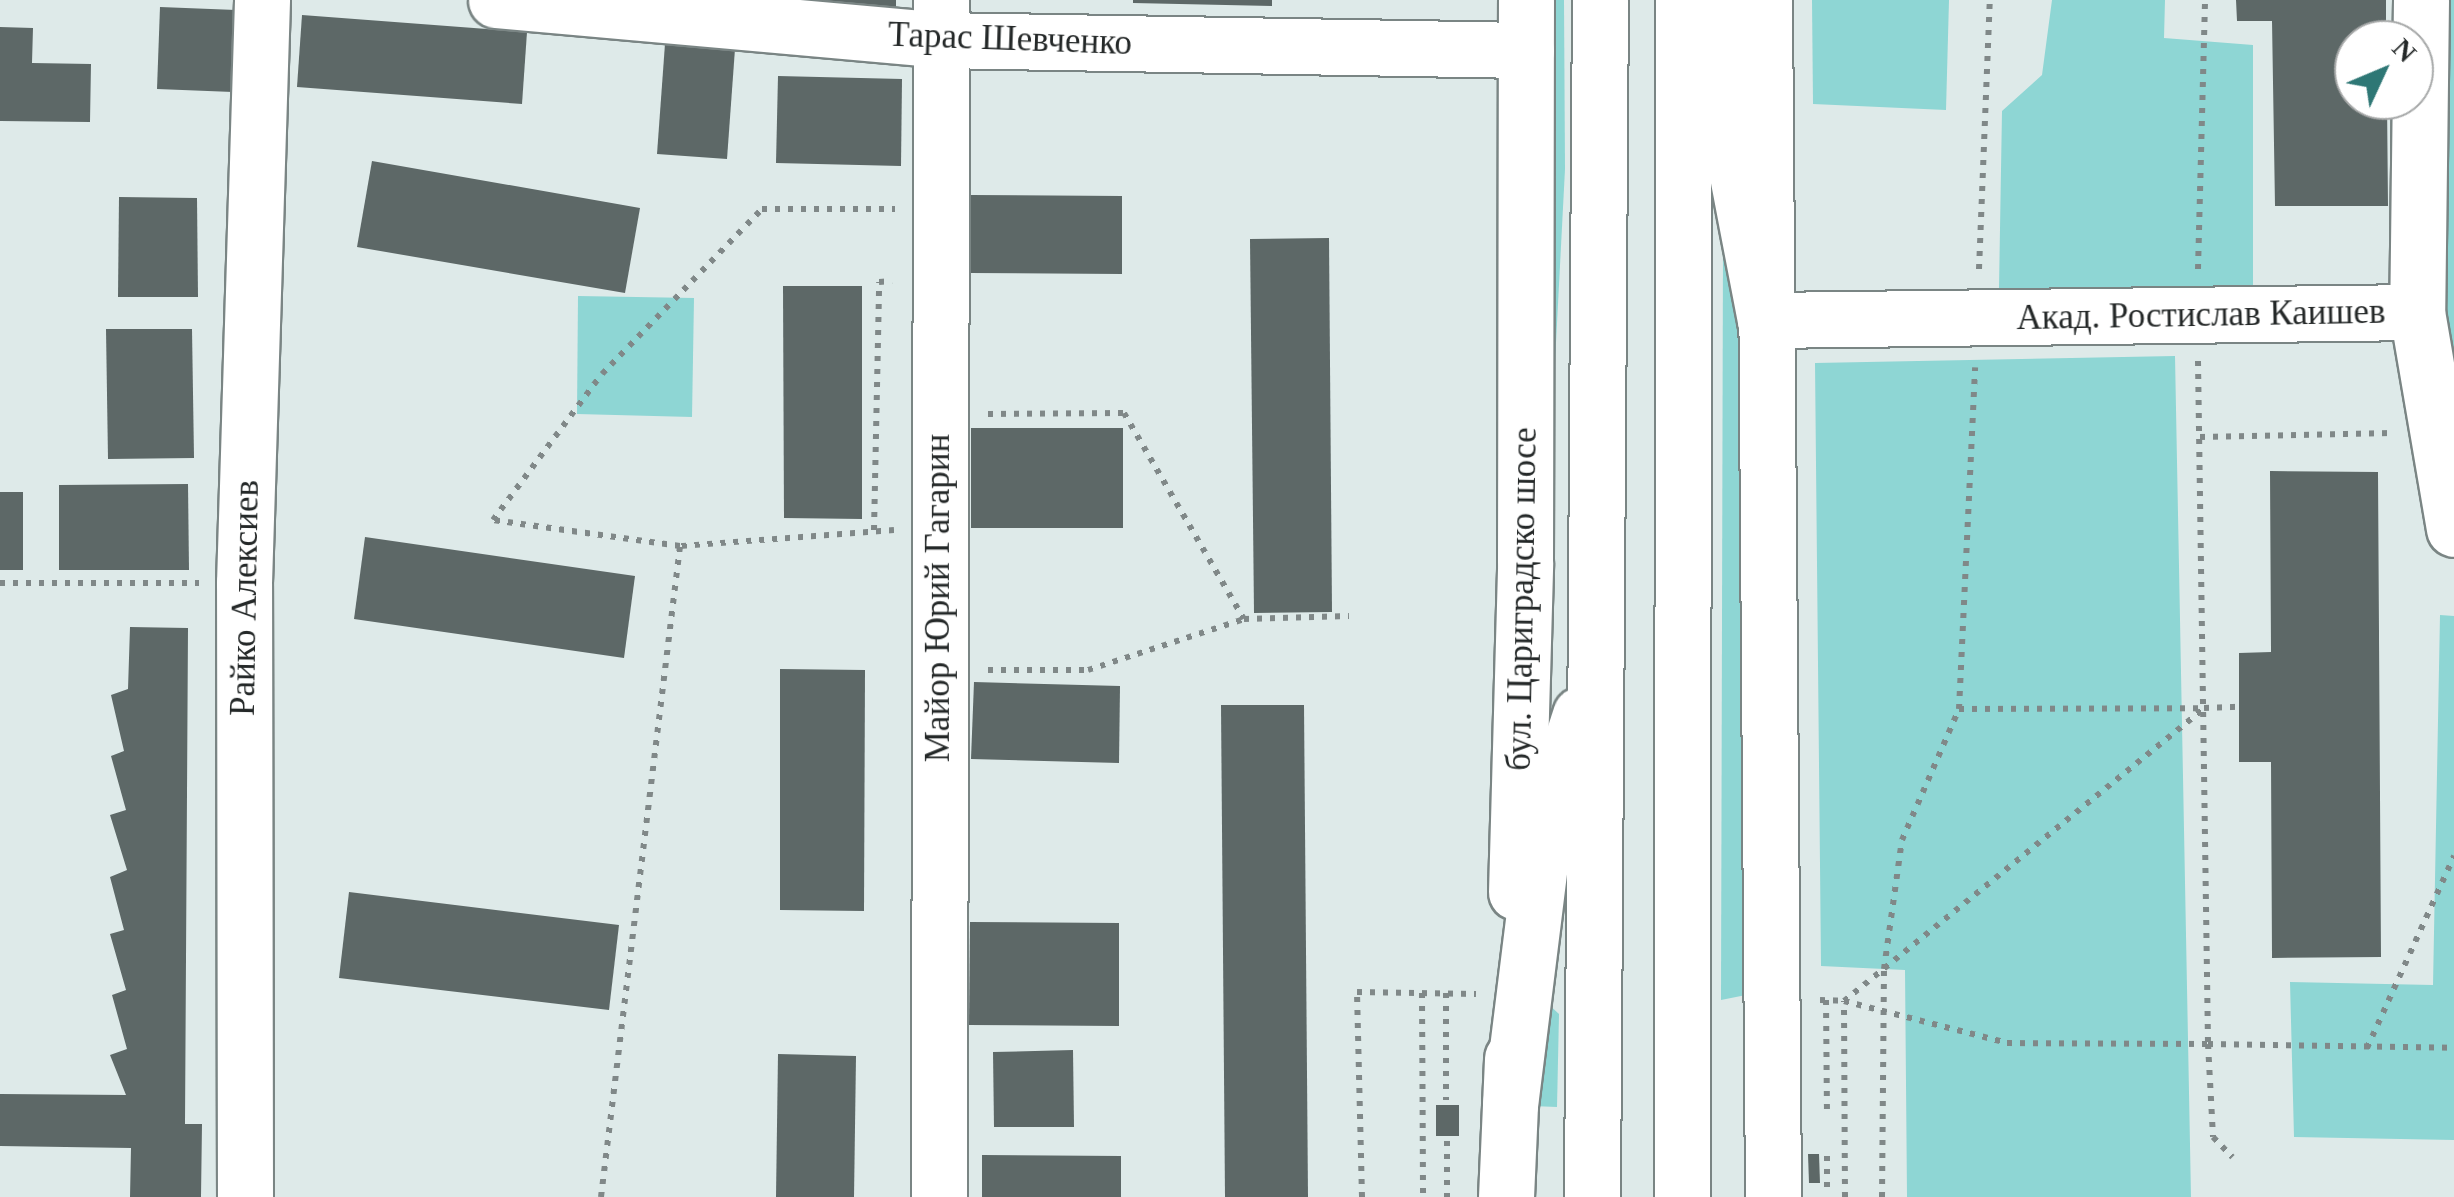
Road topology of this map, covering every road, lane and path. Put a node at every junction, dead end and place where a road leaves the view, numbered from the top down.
1 (262, 0) edge
2 (496, 0) edge
3 (1600, 0) edge
4 (1683, 0) edge
5 (1726, 0) edge
6 (1764, 0) edge
7 (1990, 0) edge
8 (2205, 0) edge
9 (2420, 0) edge
10 (940, 20) edge
11 (1526, 25) edge
12 (2437, 99) edge
13 (936, 208) junction
14 (938, 280) junction
15 (2417, 312) junction
16 (2197, 315) junction
17 (1977, 318) junction
18 (1765, 320) junction
19 (938, 415) junction
20 (2438, 432) junction
21 (2200, 437) junction
22 (937, 529) junction
23 (2454, 529) edge
24 (874, 530) junction
25 (680, 546) junction
26 (244, 583) junction
27 (0, 584) edge
28 (1349, 616) dead end
29 (1244, 619) junction
30 (1596, 665) junction
31 (937, 670) junction
32 (2240, 707) dead end
33 (1959, 708) junction
34 (2204, 708) junction
35 (2454, 856) edge
36 (1884, 969) junction
37 (1422, 993) junction
38 (1446, 994) junction
39 (1481, 994) dead end
40 (1844, 1001) junction
41 (1883, 1016) junction
42 (2208, 1044) junction
43 (2367, 1048) junction
44 (2454, 1048) edge
45 (1446, 1100) dead end
46 (1510, 1105) junction
47 (1827, 1112) dead end
48 (1447, 1141) dead end
49 (1827, 1148) dead end
50 (2232, 1158) dead end
51 (245, 1197) edge
52 (600, 1197) edge
53 (938, 1197) edge
54 (1362, 1197) edge
55 (1424, 1197) edge
56 (1448, 1197) edge
57 (1506, 1197) edge
58 (1592, 1197) edge
59 (1682, 1197) edge
60 (1773, 1197) edge
61 (1826, 1197) edge
62 (1844, 1197) edge
63 (1882, 1197) edge

1 - 26 main road, Райко Алексиев
2 - 10 main road, Тарас Шевченко
3 - 30 main road, бул. Цариградско шосе
4 - 59 main road
5 - 18 main road
6 - 18 main road
7 - 17 path
8 - 16 path
9 - 12 main road
10 - 11 main road, Тарас Шевченко
10 - 13 main road, Майор Юрий Гагарин
11 - 46 main road, бул. Цариградско шосе
12 - 15 main road
13 - 14 main road, Майор Юрий Гагарин
13 - 25 path
14 - 19 main road, Майор Юрий Гагарин
14 - 24 path
15 - 16 main road, Акад. Ростислав Каишев
15 - 20 main road, Акад. Ростислав Каишев
16 - 17 main road, Акад. Ростислав Каишев
16 - 21 path
17 - 18 main road, Акад. Ростислав Каишев
17 - 33 path
18 - 60 main road
19 - 22 main road, Майор Юрий Гагарин
19 - 29 path
20 - 21 path
20 - 23 main road, Акад. Ростислав Каишев
21 - 34 path
22 - 24 path
22 - 31 main road, Майор Юрий Гагарин
24 - 25 path
25 - 52 path
26 - 27 path
26 - 51 main road, Райко Алексиев
28 - 29 path
29 - 31 path
30 - 46 main road
30 - 58 main road, бул. Цариградско шосе
31 - 53 main road, Майор Юрий Гагарин
32 - 34 path
33 - 34 path
33 - 36 path
34 - 36 path
34 - 42 path
35 - 43 path
36 - 40 path
36 - 41 path
37 - 38 path
37 - 54 path
37 - 55 path
38 - 39 path
38 - 45 path
40 - 41 path
40 - 47 path
40 - 62 path
41 - 42 path
41 - 63 path
42 - 43 path
42 - 50 path
43 - 44 path
46 - 57 main road, бул. Цариградско шосе
48 - 56 path
49 - 61 path

